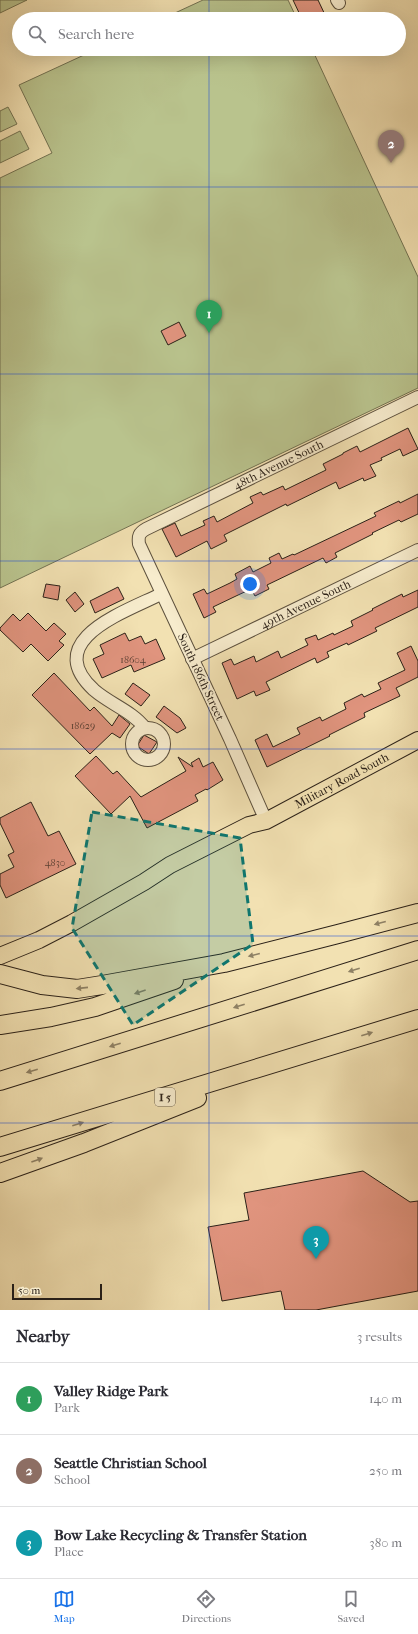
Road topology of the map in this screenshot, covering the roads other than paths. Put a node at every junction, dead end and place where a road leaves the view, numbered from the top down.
1 (418, 397) edge
2 (140, 534) joint
3 (418, 550) edge
4 (161, 594) junction
5 (192, 659) junction
6 (145, 728) dead end
7 (418, 740) edge
8 (266, 821) junction
9 (418, 913) edge
10 (418, 950) edge
11 (0, 956) edge
12 (216, 964) junction
13 (0, 974) edge
14 (418, 1019) edge
15 (0, 1025) edge
16 (330, 1046) junction
17 (0, 1081) edge
18 (0, 1147) edge
19 (0, 1173) edge

1 - 2 street, 48th Avenue South
2 - 4 street, South 186th Street
3 - 5 street, 49th Avenue South
4 - 5 street, South 186th Street
4 - 6 street
5 - 8 street, South 186th Street
7 - 8 main road, Military Road South
8 - 11 main road, Military Road South
9 -> 12 highway
10 -> 17 highway
12 -> 13 highway
12 -> 15 highway
16 -> 14 highway, I 5
18 -> 16 highway, I 5
19 -> 16 highway

